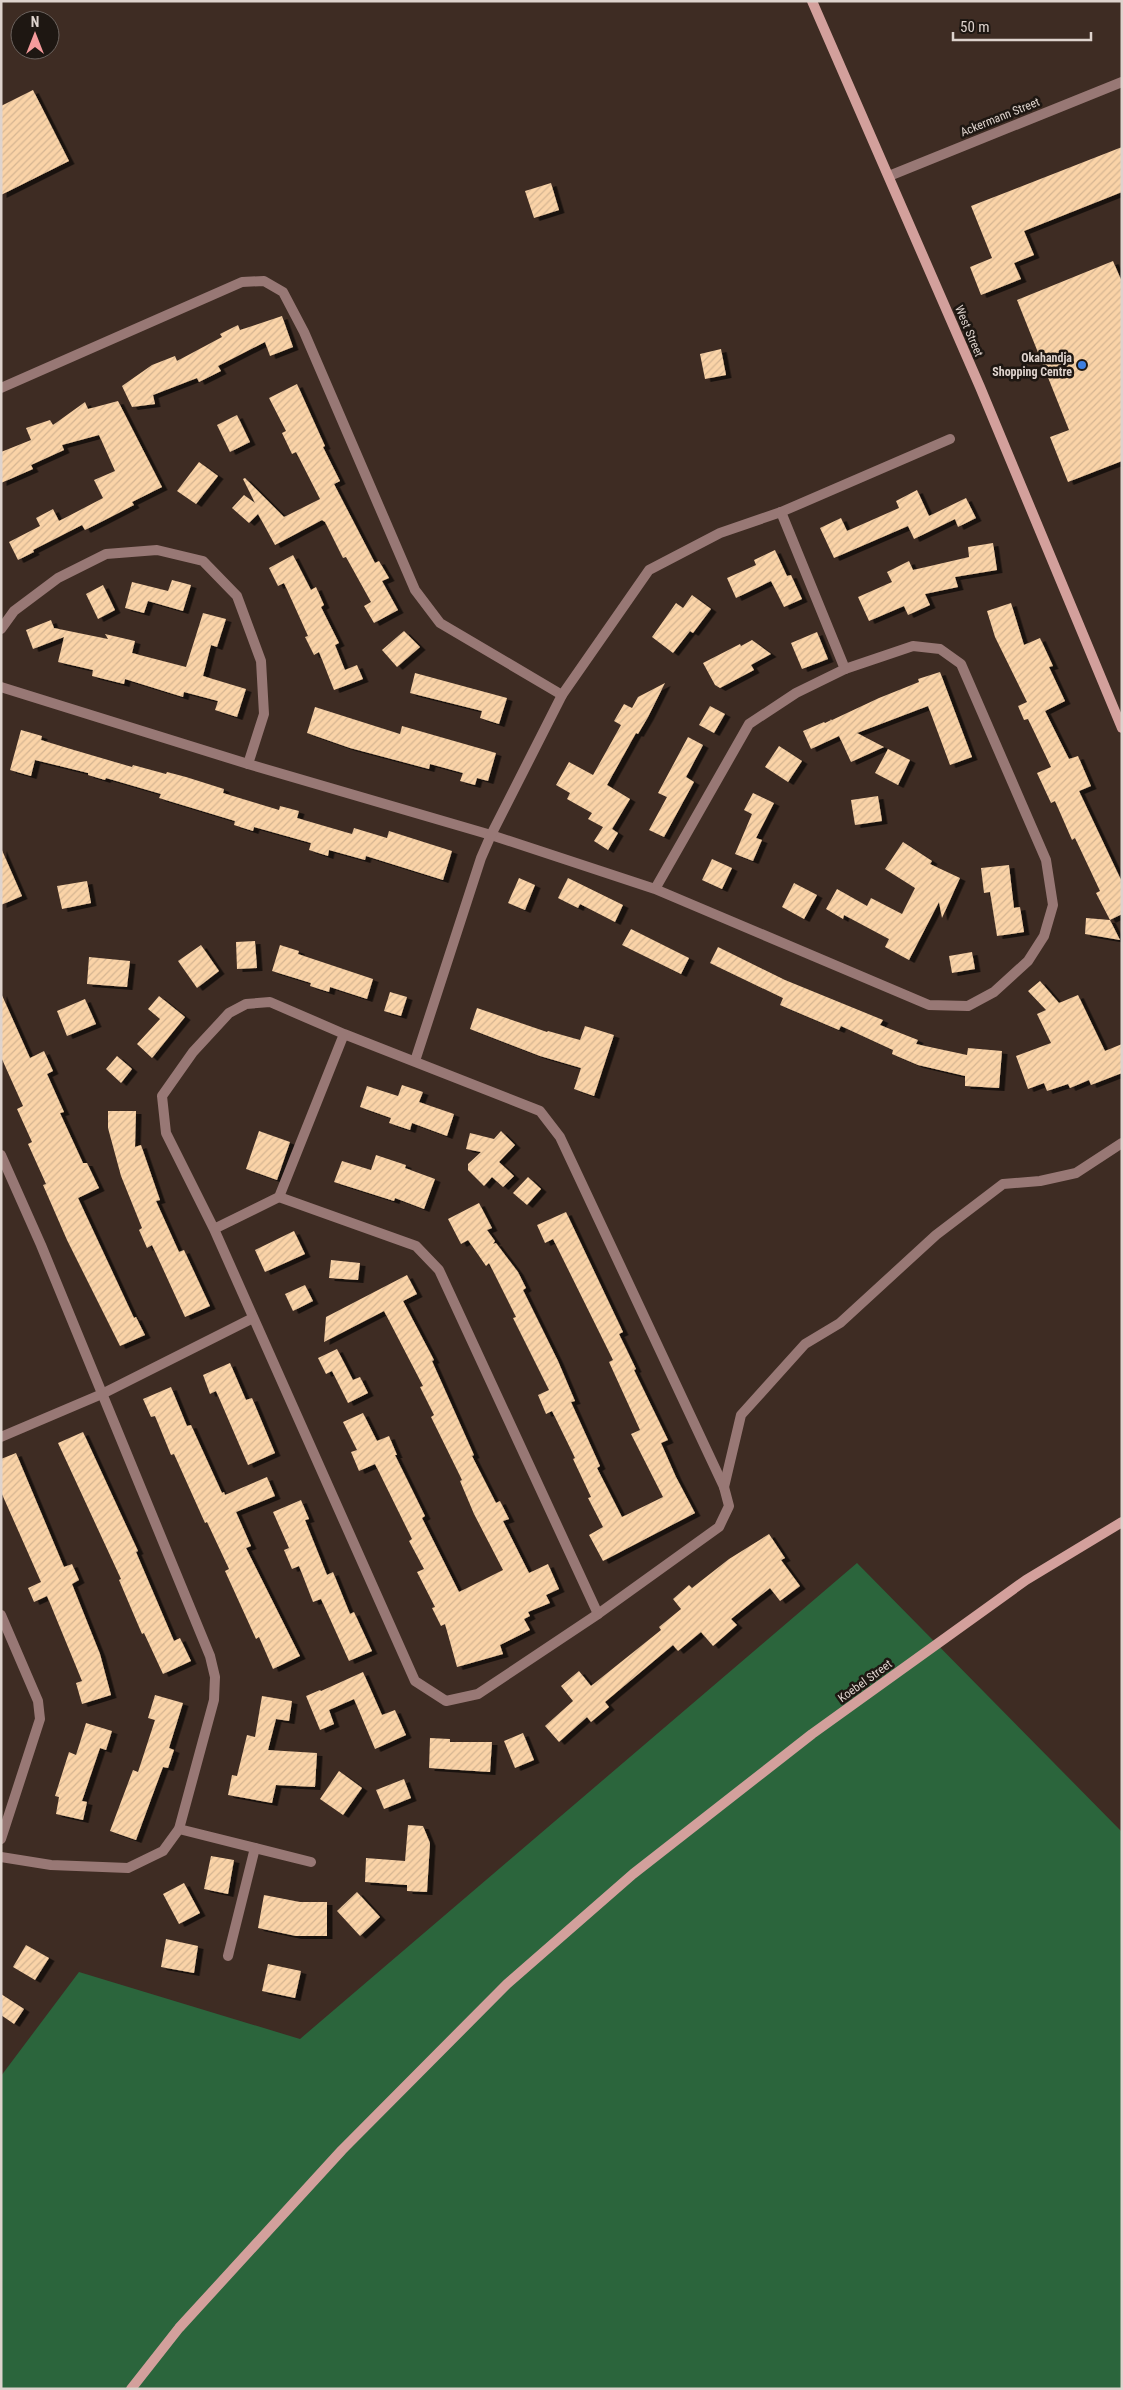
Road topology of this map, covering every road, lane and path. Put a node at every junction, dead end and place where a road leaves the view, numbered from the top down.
1 (812, 1) edge
2 (1122, 82) edge
3 (888, 176) junction
4 (1, 388) edge
5 (950, 439) dead end
6 (781, 512) junction
7 (1, 628) edge
8 (845, 669) junction
9 (1, 687) edge
10 (562, 695) junction
11 (1122, 728) edge
12 (248, 764) junction
13 (491, 835) junction
14 (655, 889) junction
15 (344, 1034) junction
16 (415, 1060) junction
17 (1122, 1143) edge
18 (1, 1155) edge
19 (280, 1197) junction
20 (214, 1229) junction
21 (253, 1318) junction
22 (102, 1394) junction
23 (1, 1437) edge
24 (724, 1486) junction
25 (1122, 1522) edge
26 (598, 1614) junction
27 (1, 1615) edge
28 (179, 1829) junction
29 (1, 1839) edge
30 (255, 1848) junction
31 (1, 1857) edge
32 (311, 1862) dead end
33 (228, 1956) dead end
34 (131, 2389) edge

1 - 3 main road, West Street
2 - 3 street, Ackermann Street
3 - 11 main road, West Street
4 - 10 street
5 - 6 street
6 - 8 street
6 - 10 street
7 - 12 street
8 - 14 street
8 - 14 street
9 - 12 street
10 - 13 street
12 - 13 street
13 - 14 street
13 - 16 street
15 - 16 street
15 - 19 street
15 - 20 street
16 - 24 street
17 - 24 street
18 - 22 street
19 - 20 street
19 - 26 street
20 - 21 street
21 - 22 street
21 - 26 street
22 - 23 street
22 - 28 street
24 - 26 street
25 - 34 main road, Koebel Street
27 - 29 street
28 - 30 street
28 - 31 street
30 - 32 street
30 - 33 street

